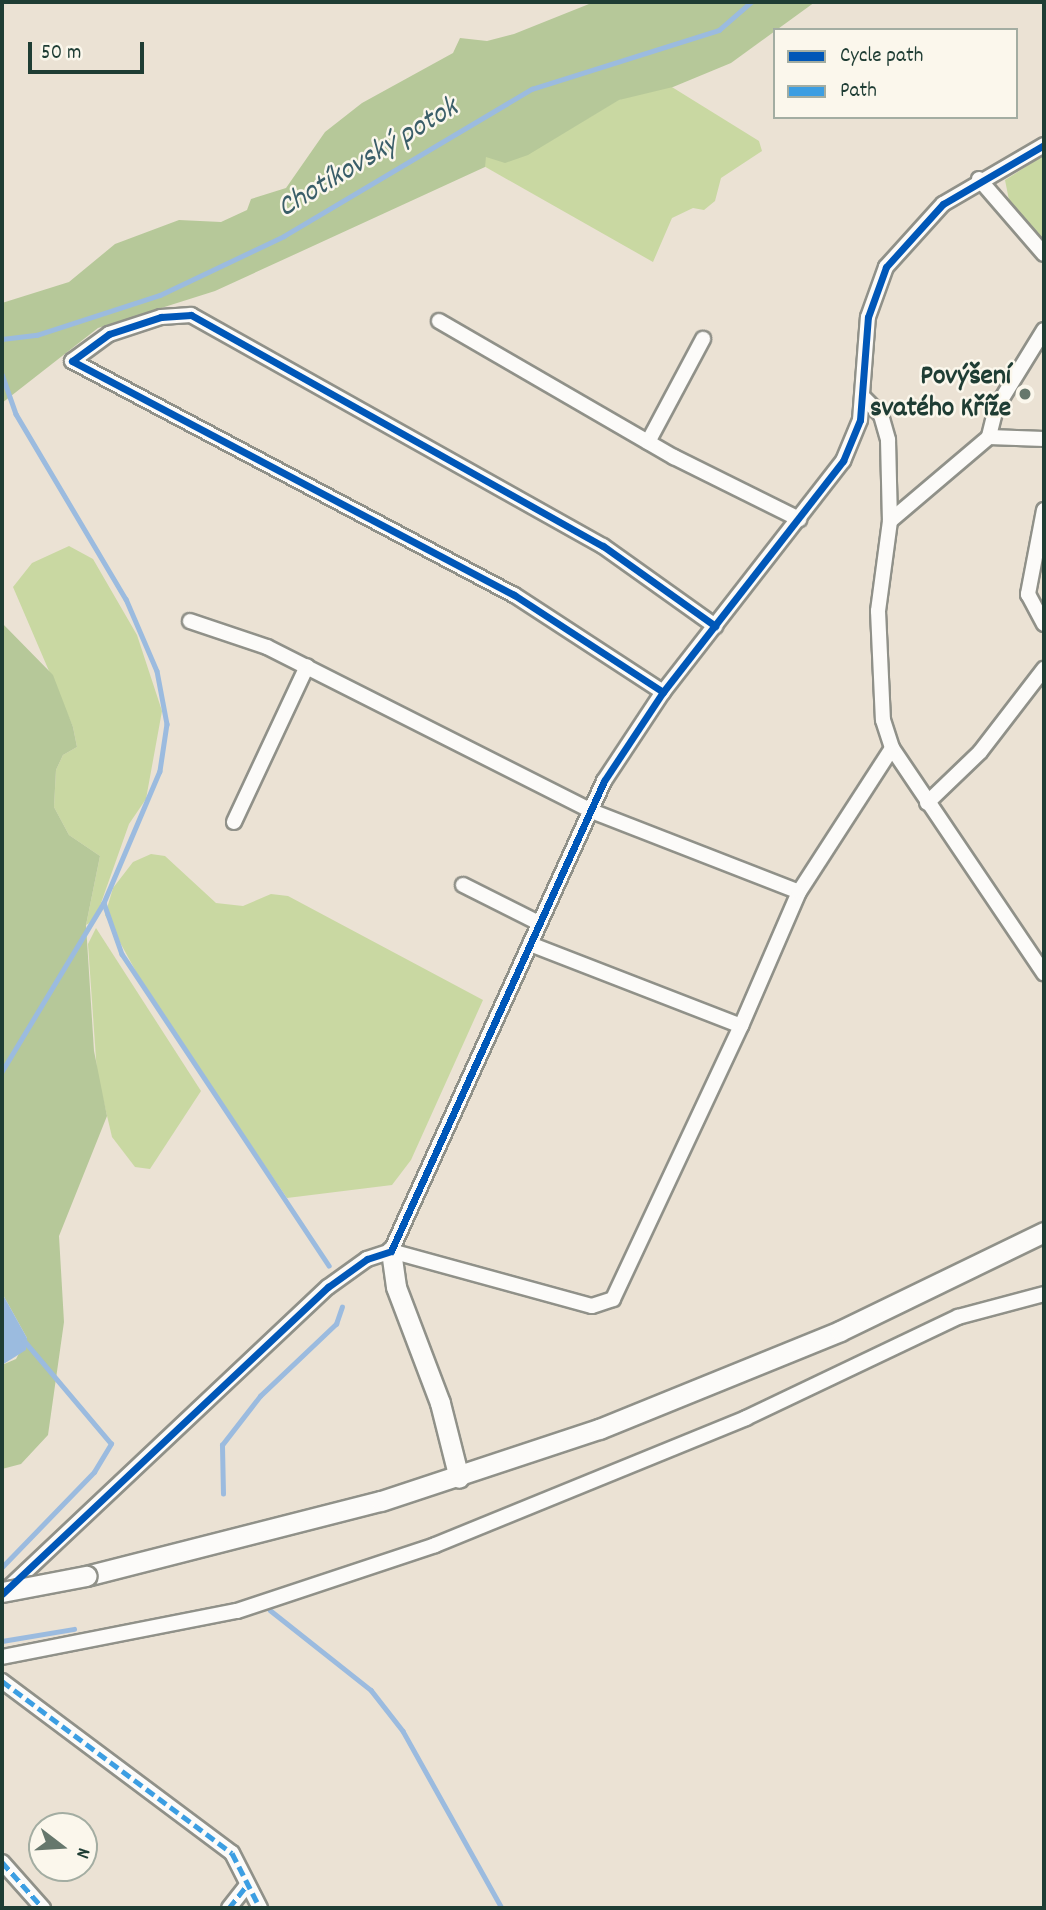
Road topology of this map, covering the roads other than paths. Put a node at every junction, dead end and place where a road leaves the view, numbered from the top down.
1 (1044, 145) edge
2 (979, 179) junction
3 (1044, 254) edge
4 (439, 321) dead end
5 (1044, 330) edge
6 (703, 339) dead end
7 (864, 398) junction
8 (989, 438) junction
9 (1044, 439) edge
10 (648, 442) junction
11 (1044, 510) edge
12 (799, 519) junction
13 (890, 521) junction
14 (190, 621) dead end
15 (1044, 624) edge
16 (715, 626) junction
17 (307, 666) junction
18 (1044, 669) edge
19 (663, 692) junction
20 (892, 748) junction
21 (927, 803) junction
22 (589, 810) junction
23 (234, 822) dead end
24 (463, 885) dead end
25 (799, 892) junction
26 (539, 923) junction
27 (530, 944) junction
28 (1044, 973) edge
29 (741, 1026) junction
30 (1044, 1232) edge
31 (391, 1251) junction
32 (1044, 1294) edge
33 (459, 1478) junction
34 (2, 1593) edge
35 (2, 1657) edge
36 (2, 1681) edge
37 (2, 1862) edge
38 (246, 1886) junction
39 (43, 1908) edge
40 (229, 1908) edge
41 (260, 1908) edge

1 - 2 street
2 - 3 street
2 - 7 street
4 - 10 street
5 - 8 street
6 - 10 street
7 - 12 street
7 - 13 street
8 - 9 street
8 - 13 street
10 - 12 street
11 - 15 street
12 - 16 street
13 - 20 street
14 - 17 street
16 - 19 street
16 - 19 street
17 - 22 street
17 - 23 street
18 - 21 street
19 - 22 street
20 - 21 street
20 - 25 street
21 - 28 street
22 - 25 street
22 - 26 street
24 - 26 street
25 - 29 street
26 - 27 street
27 - 29 street
27 - 31 street
29 - 31 street
30 - 33 main road
31 - 33 main road
31 - 34 street
32 - 35 street
33 - 34 main road, bridge
36 - 38 street
37 - 39 street
38 - 40 street
38 - 41 street

